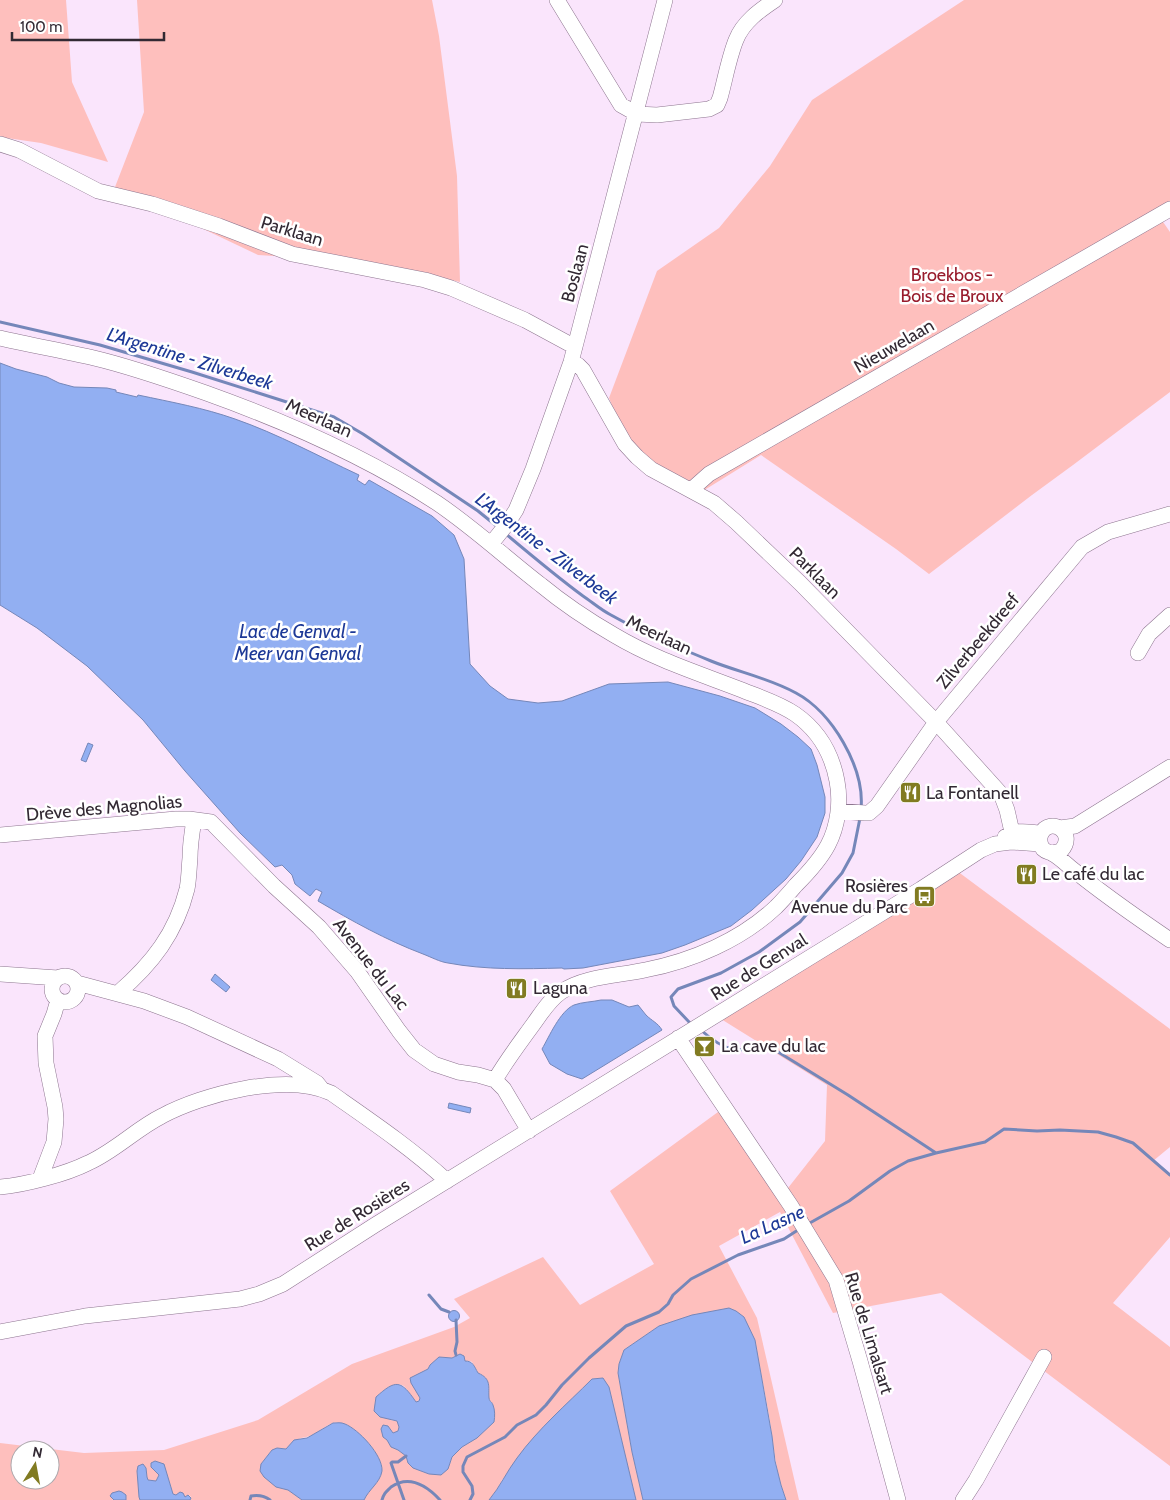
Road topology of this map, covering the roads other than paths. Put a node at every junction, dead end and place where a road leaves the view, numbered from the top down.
1 (557, 0) edge
2 (665, 0) edge
3 (775, 0) edge
4 (637, 114) junction
5 (0, 144) edge
6 (1170, 209) edge
7 (0, 338) edge
8 (575, 347) junction
9 (572, 362) junction
10 (690, 490) junction
11 (1170, 514) edge
12 (499, 534) junction
13 (1170, 615) edge
14 (1138, 653) dead end
15 (936, 722) junction
16 (1170, 767) edge
17 (852, 812) junction
18 (194, 820) junction
19 (212, 822) joint
20 (1012, 832) junction
21 (0, 835) edge
22 (1057, 838) junction
23 (995, 844) junction
24 (1170, 940) edge
25 (0, 974) edge
26 (118, 993) junction
27 (63, 994) junction
28 (697, 1027) joint
29 (678, 1038) junction
30 (495, 1080) junction
31 (322, 1089) junction
32 (529, 1131) junction
33 (40, 1179) junction
34 (447, 1181) junction
35 (0, 1187) edge
36 (0, 1332) edge
37 (1044, 1357) dead end
38 (898, 1500) edge
39 (963, 1500) edge

1 - 4 street
2 - 4 street, Boslaan
3 - 4 street
4 - 8 street, Boslaan
5 - 8 street, Parklaan
6 - 10 street, Nieuwelaan
7 - 12 street, Meerlaan
8 - 9 street, Boslaan
9 - 10 street, Parklaan
9 - 12 street, Boslaan
10 - 15 street, Parklaan
11 - 15 street, Zilverbeekdreef
12 - 17 street, Meerlaan
13 - 14 street
15 - 17 street, Zilverbeekdreef
15 - 20 street, Parklaan
16 - 22 street
17 - 30 street, Meerlaan
18 - 19 street, Drève des Magnolias
18 - 21 street, Drève des Magnolias
18 - 26 street
19 - 30 street, Avenue du Lac
20 - 22 street
20 - 23 street, Rue de Genval
22 - 23 street, Rue de Genval
22 - 24 street
23 - 28 street, Rue de Genval
25 - 27 street
26 - 27 street
26 - 31 street
27 - 33 street
28 - 29 street, Rue de Rosières
29 - 32 street, Rue de Rosières
29 - 38 street, Rue de Limalsart
30 - 32 street
31 - 33 street
31 - 34 street
32 - 34 street, Rue de Rosières
33 - 35 street
34 - 36 street, Rue de Rosières
37 - 39 street

